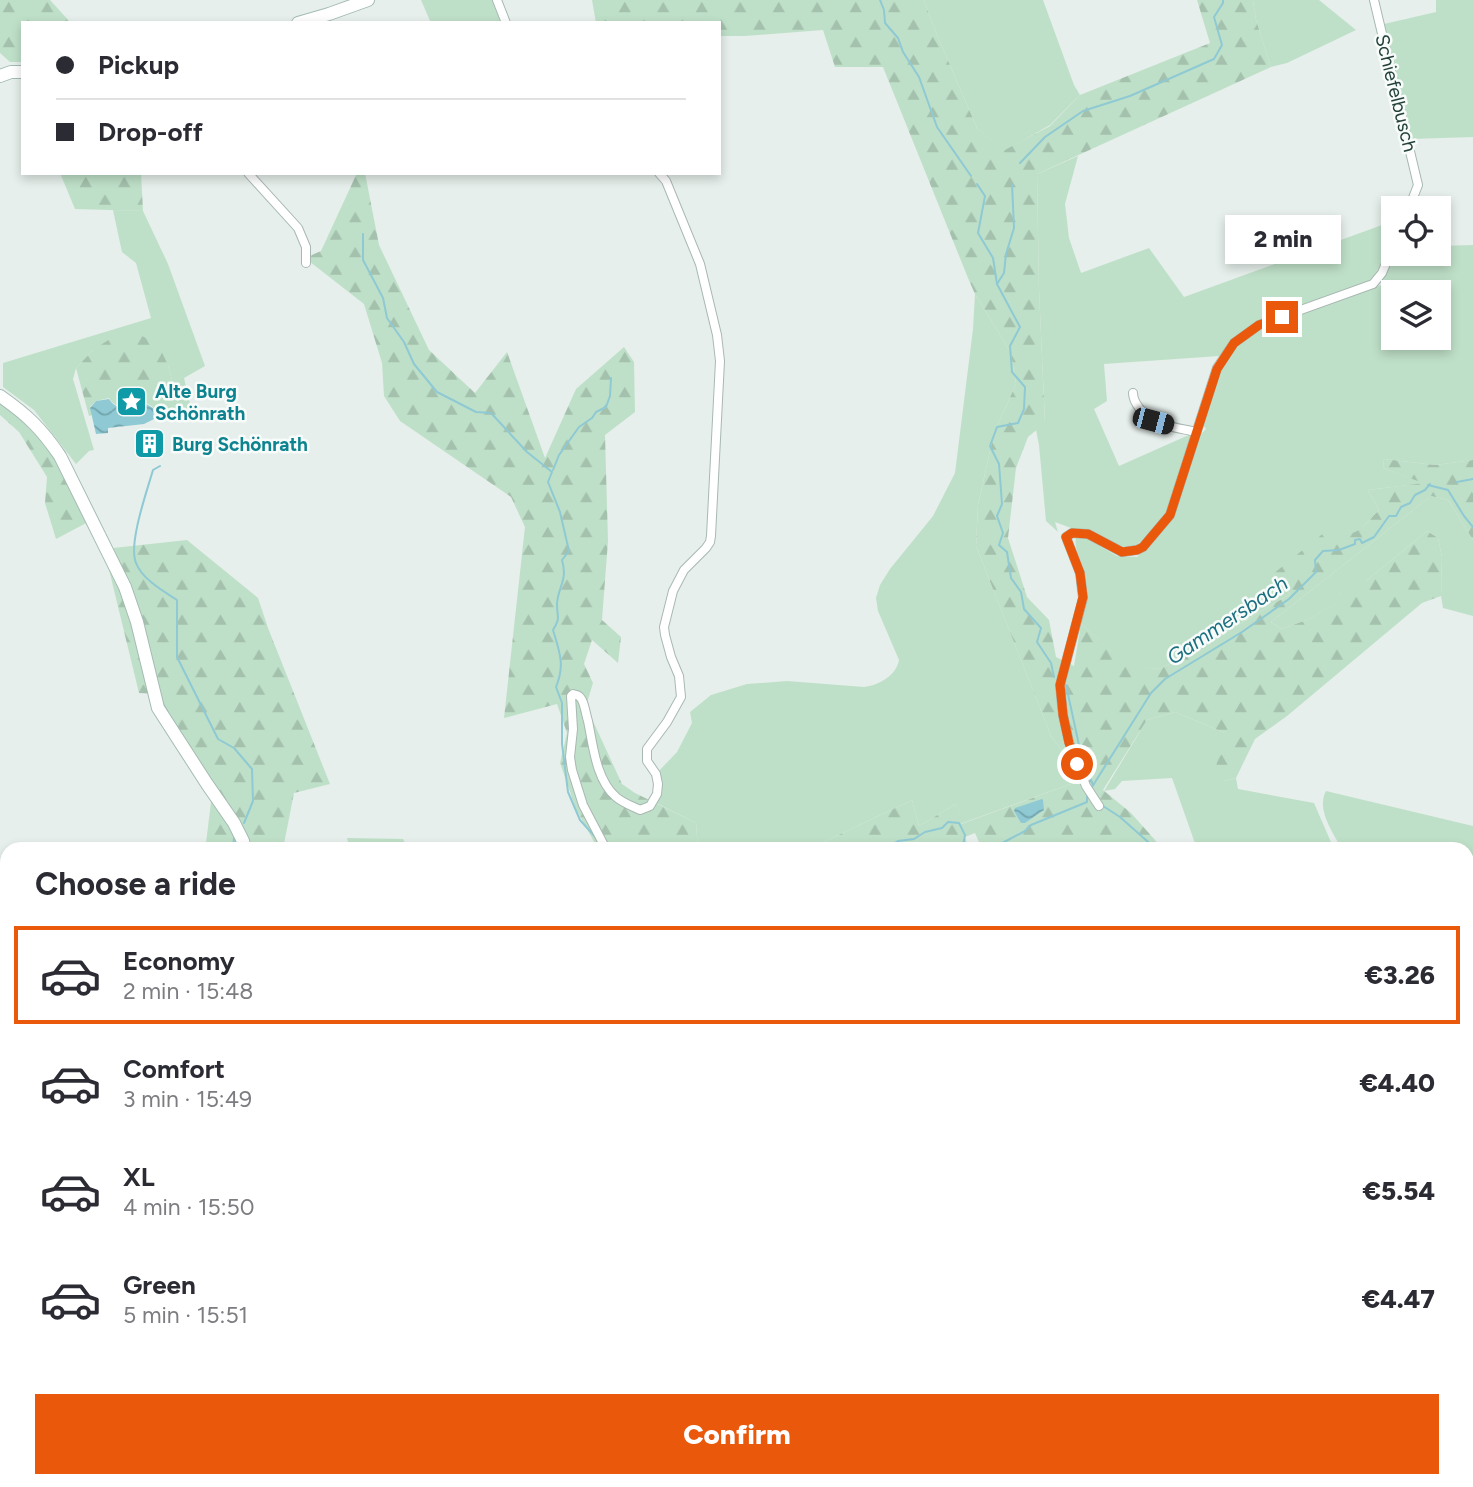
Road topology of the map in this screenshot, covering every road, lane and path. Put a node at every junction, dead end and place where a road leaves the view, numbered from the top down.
1 (368, 0) edge
2 (497, 0) edge
3 (1374, 0) edge
4 (305, 21) edge
5 (505, 21) edge
6 (21, 72) edge
7 (0, 76) edge
8 (250, 175) edge
9 (661, 175) edge
10 (1414, 196) edge
11 (306, 263) dead end
12 (1385, 266) edge
13 (1133, 393) dead end
14 (0, 396) edge
15 (1196, 432) junction
16 (1098, 806) dead end
17 (243, 842) edge
18 (602, 842) edge

1 - 4 street
2 - 5 street
3 - 10 street, Schiefelbusch
6 - 7 street
8 - 11 street
9 - 18 street
12 - 15 street
13 - 15 street
14 - 17 street
15 - 16 street

